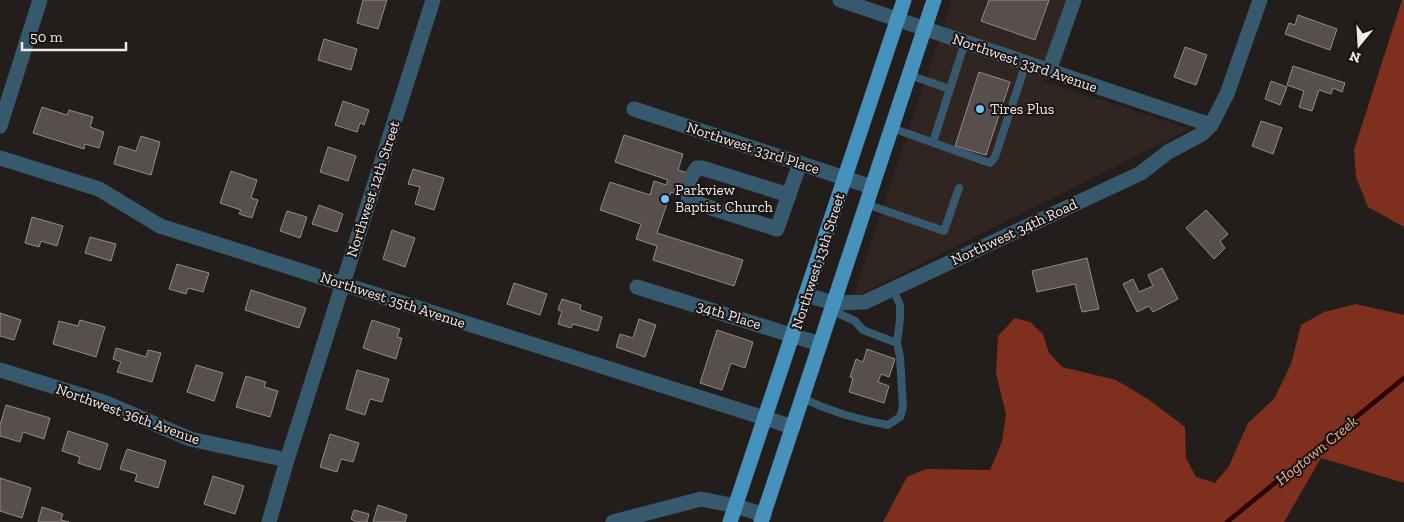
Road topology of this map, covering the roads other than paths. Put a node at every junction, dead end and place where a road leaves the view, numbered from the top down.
1 (40, 0) edge
2 (433, 0) edge
3 (840, 0) edge
4 (904, 0) edge
5 (934, 0) edge
6 (1074, 0) edge
7 (1260, 0) edge
8 (863, 4) edge
9 (898, 19) junction
10 (924, 28) junction
11 (965, 42) junction
12 (1026, 63) junction
13 (1049, 71) junction
14 (909, 75) junction
15 (950, 89) junction
16 (634, 109) dead end
17 (1211, 125) junction
18 (0, 126) edge
19 (892, 128) junction
20 (933, 142) junction
21 (0, 158) edge
22 (800, 163) junction
23 (845, 178) junction
24 (872, 187) junction
25 (959, 188) dead end
26 (789, 195) junction
27 (866, 204) junction
28 (342, 283) junction
29 (637, 287) dead end
30 (893, 289) junction
31 (806, 295) junction
32 (832, 307) junction
33 (793, 335) junction
34 (897, 343) junction
35 (820, 344) junction
36 (0, 370) edge
37 (802, 398) junction
38 (765, 418) junction
39 (792, 427) junction
40 (286, 460) junction
41 (736, 506) junction
42 (763, 518) edge
43 (268, 522) edge
44 (613, 522) edge
45 (730, 522) edge

1 - 18 street
2 - 28 street, Northwest 12th Street
3 - 8 street, Northwest 33rd Avenue
4 - 9 main road, Northwest 13th Street
5 - 10 main road, Northwest 13th Street
6 - 13 street
7 - 17 street
8 - 9 street, Northwest 33rd Avenue
9 - 10 street, Northwest 33rd Avenue
9 - 23 main road, Northwest 13th Street
10 - 11 street, Northwest 33rd Avenue
10 - 14 main road, Northwest 13th Street
11 - 12 street, Northwest 33rd Avenue
11 - 15 lane
12 - 13 street, Northwest 33rd Avenue
12 - 20 lane
13 - 17 street, Northwest 33rd Avenue
14 - 15 lane
14 - 19 main road, Northwest 13th Street
15 - 20 lane
16 - 22 street, Northwest 33rd Place
17 - 30 street, Northwest 34th Road
19 - 20 lane
19 - 24 main road, Northwest 13th Street
21 - 28 street, Northwest 35th Avenue
22 - 23 street, Northwest 33rd Place
22 - 26 street
23 - 24 street, Northwest 33rd Place
23 - 31 main road, Northwest 13th Street
24 - 27 main road, Northwest 13th Street
25 - 27 lane
26 - 26 street
27 - 32 main road, Northwest 13th Street
28 - 38 street, Northwest 35th Avenue
28 - 40 street, Northwest 12th Street
29 - 33 street, 34th Place
30 - 32 street, Northwest 34th Road
30 - 34 lane
31 - 32 street, Northwest 34th Road
31 - 33 main road, Northwest 13th Street
32 - 34 lane
32 - 35 main road, Northwest 13th Street
33 - 35 street, 34th Place
33 - 38 main road, Northwest 13th Street
34 - 37 lane
35 - 37 main road, Northwest 13th Street
36 - 40 street, Northwest 36th Avenue
37 - 39 main road, Northwest 13th Street
38 - 39 street, Northwest 35th Avenue
38 - 41 main road, Northwest 13th Street
39 - 42 main road, Northwest 13th Street
40 - 43 street, Northwest 12th Street
41 - 42 street
41 - 44 street
41 - 45 main road, Northwest 13th Street

